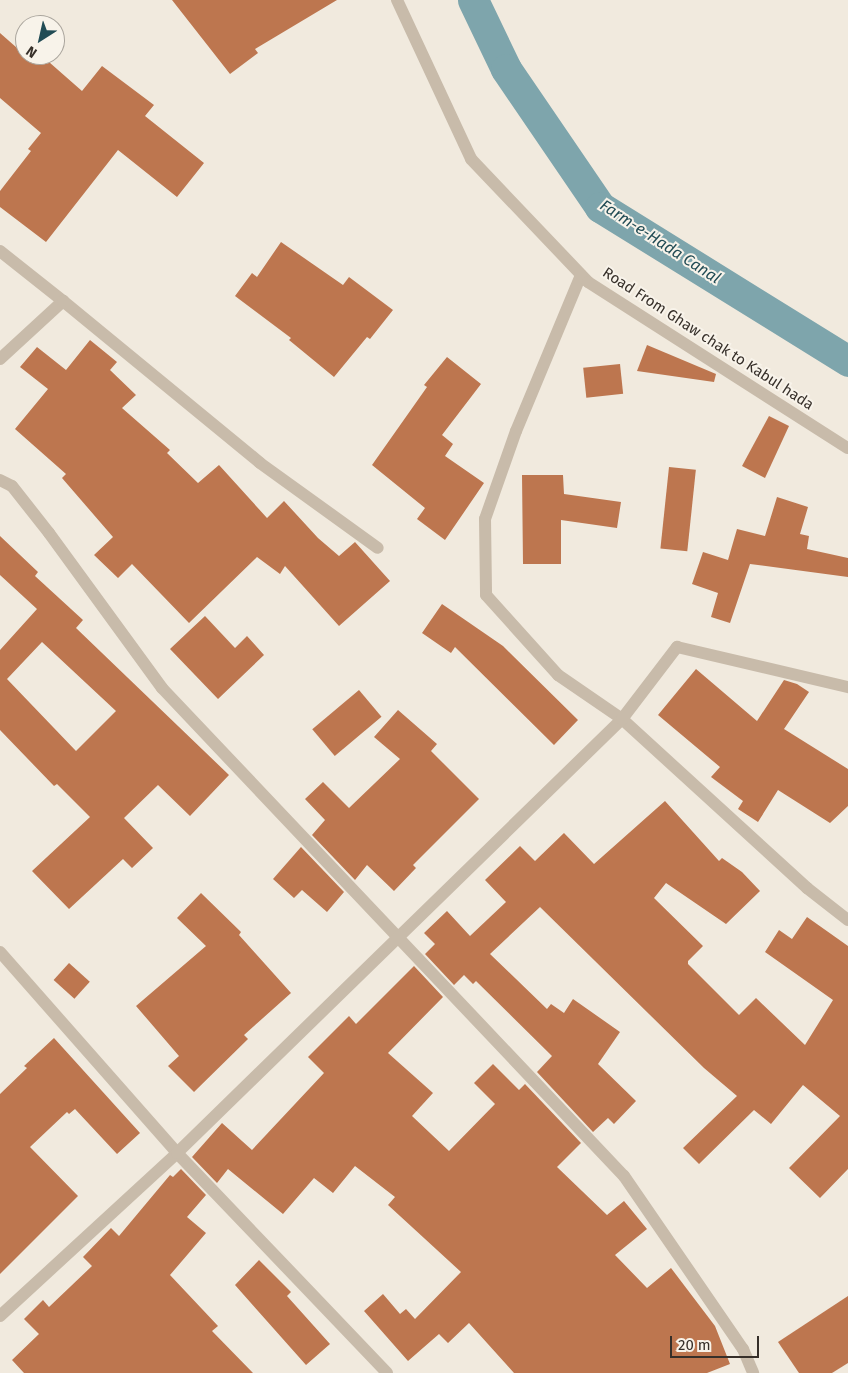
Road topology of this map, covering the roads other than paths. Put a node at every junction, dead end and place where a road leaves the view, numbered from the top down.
1 (397, 0) edge
2 (0, 251) edge
3 (581, 275) junction
4 (63, 301) junction
5 (0, 360) edge
6 (848, 448) edge
7 (0, 480) edge
8 (378, 548) dead end
9 (848, 687) edge
10 (622, 719) junction
11 (848, 920) edge
12 (399, 936) junction
13 (0, 952) edge
14 (177, 1153) junction
15 (0, 1316) edge
16 (387, 1373) edge
17 (753, 1373) edge

1 - 3 street, Road From Ghaw chak to Kabul hada
2 - 4 street
3 - 6 street, Road From Ghaw chak to Kabul hada
3 - 10 street
4 - 5 street
4 - 8 street
7 - 12 street
9 - 10 street
10 - 11 street
10 - 12 street
12 - 14 street
12 - 17 street
13 - 14 street
14 - 15 street
14 - 16 street

